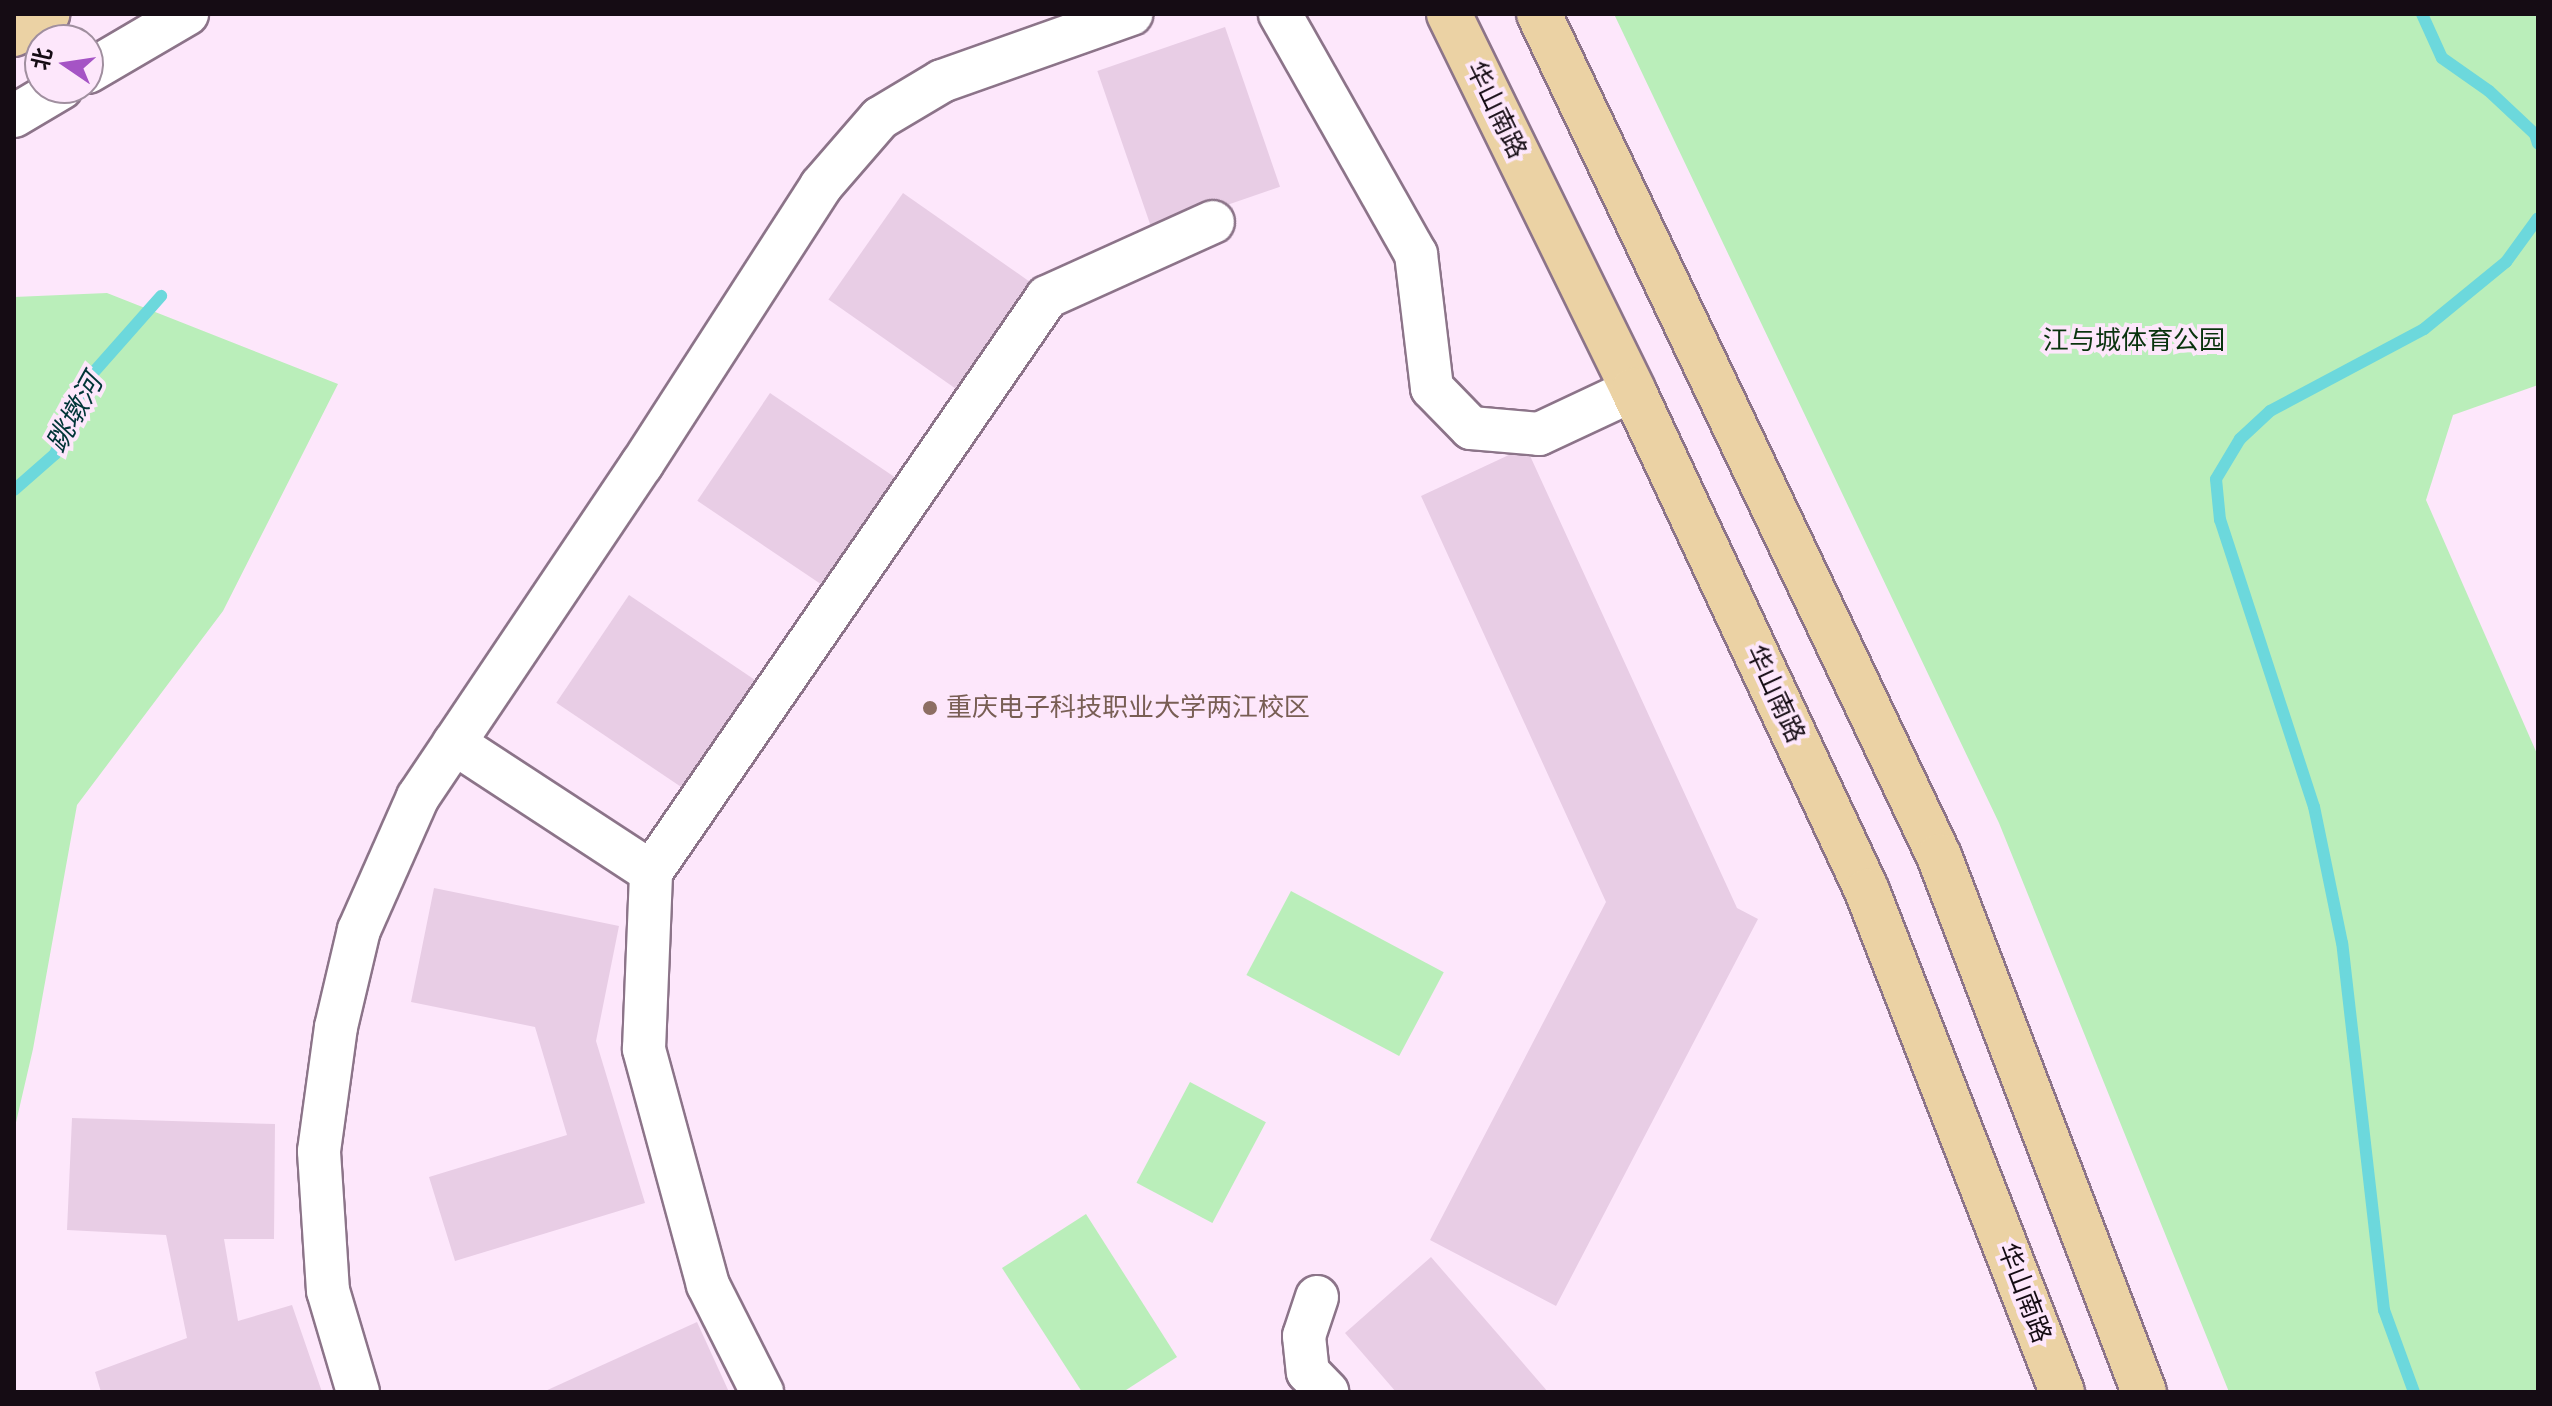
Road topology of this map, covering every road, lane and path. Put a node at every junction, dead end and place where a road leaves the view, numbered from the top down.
1 (47, 14) edge
2 (187, 14) edge
3 (1131, 14) edge
4 (1280, 14) edge
5 (1449, 14) edge
6 (1539, 14) edge
7 (14, 34) edge
8 (104, 63) edge
9 (34, 104) edge
10 (14, 116) edge
11 (1213, 222) dead end
12 (1633, 390) junction
13 (454, 743) junction
14 (651, 872) junction
15 (1317, 1297) dead end
16 (358, 1392) edge
17 (762, 1392) edge
18 (1327, 1392) edge
19 (2062, 1392) edge
20 (2144, 1392) edge

1 - 7 main road
2 - 8 lane
3 - 13 lane
4 - 12 lane
5 - 12 main road, 华山南路
6 - 20 main road
9 - 10 lane
11 - 14 lane
12 - 19 main road, 华山南路
13 - 14 lane
13 - 16 lane
14 - 17 lane
15 - 18 lane

